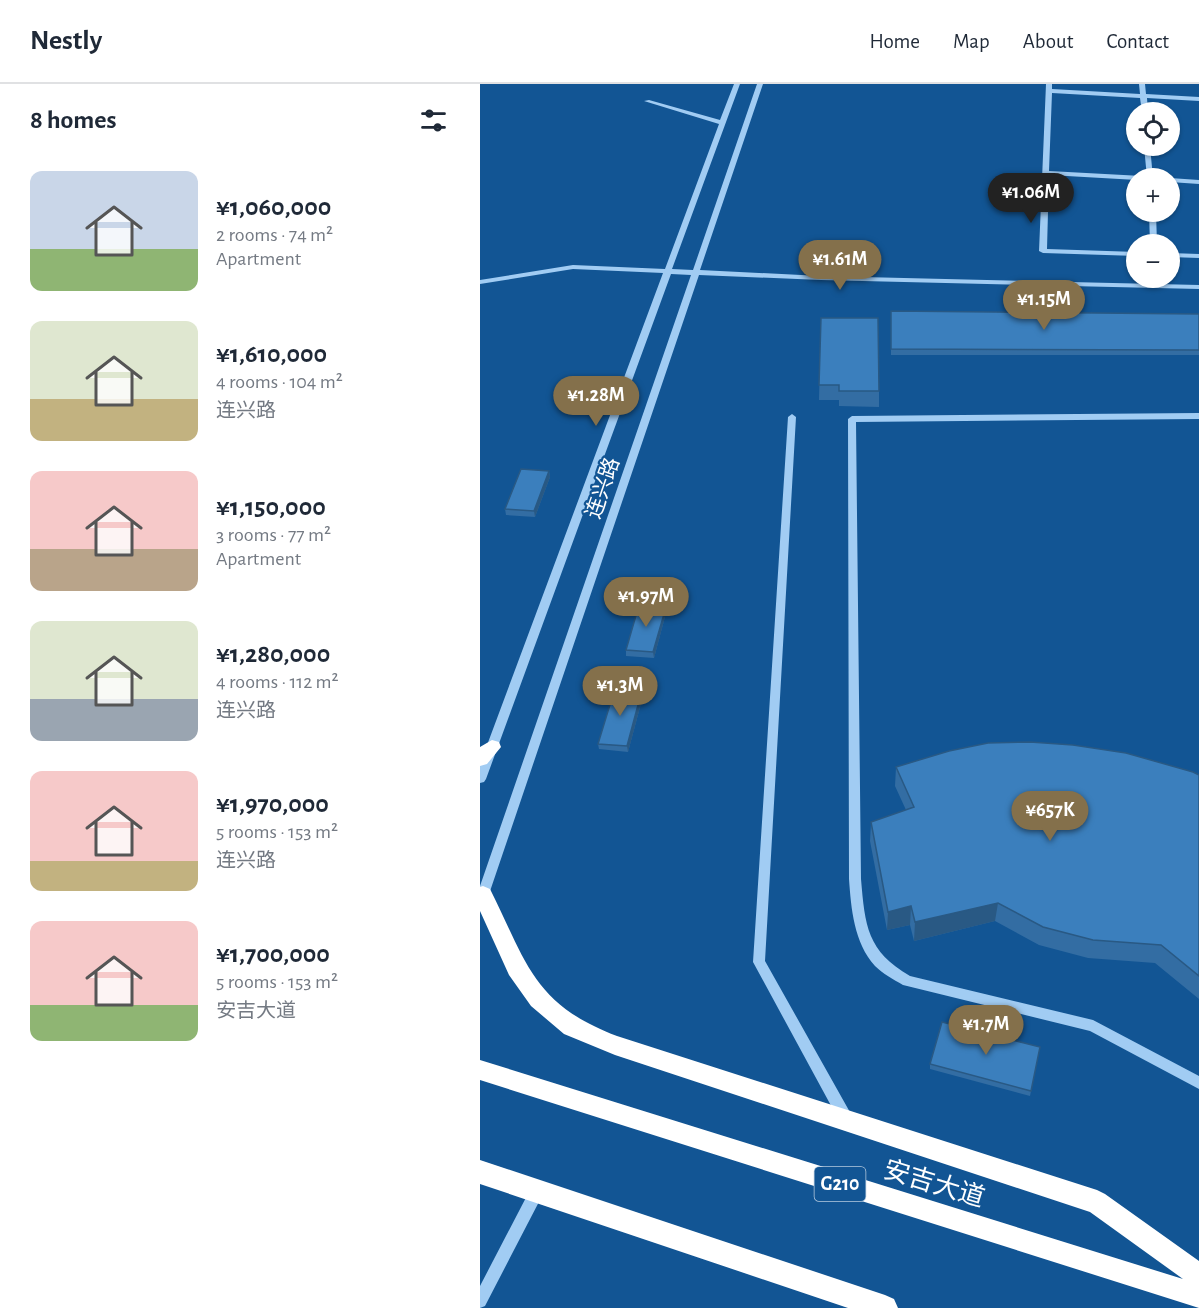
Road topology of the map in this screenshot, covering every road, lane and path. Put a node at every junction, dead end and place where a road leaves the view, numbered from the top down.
1 (737, 84) edge
2 (760, 84) edge
3 (1142, 84) edge
4 (1049, 88) edge
5 (1143, 96) junction
6 (1199, 99) edge
7 (647, 101) dead end
8 (1143, 102) edge
9 (722, 123) junction
10 (1046, 173) junction
11 (1126, 177) edge
12 (1180, 181) edge
13 (1199, 182) edge
14 (1126, 254) edge
15 (1180, 255) edge
16 (1199, 256) edge
17 (668, 271) junction
18 (696, 272) junction
19 (480, 282) edge
20 (1199, 286) edge
21 (1199, 416) edge
22 (792, 417) dead end
23 (486, 753) edge
24 (480, 779) edge
25 (481, 899) edge
26 (480, 1071) edge
27 (1199, 1083) edge
28 (846, 1119) junction
29 (480, 1172) edge
30 (537, 1191) junction
31 (1199, 1276) edge
32 (1199, 1297) edge
33 (480, 1301) edge
34 (885, 1308) edge

1 - 9 street, 连兴路
2 - 18 street, 连兴路
3 - 5 street
4 - 5 street
4 - 10 street
5 - 6 street
5 - 8 street
7 - 9 street
9 - 17 street, 连兴路
10 - 11 street
10 - 14 street
12 - 13 street
15 - 16 street
17 - 18 street
17 - 19 street
17 - 23 street, 连兴路
18 - 20 street
18 - 25 street, 连兴路
21 - 27 street
22 - 28 street
23 - 24 street, 连兴路
25 - 28 highway
26 - 32 highway, 安吉大道 / G210
28 - 31 highway
29 - 30 highway
30 - 33 street
30 - 34 highway

